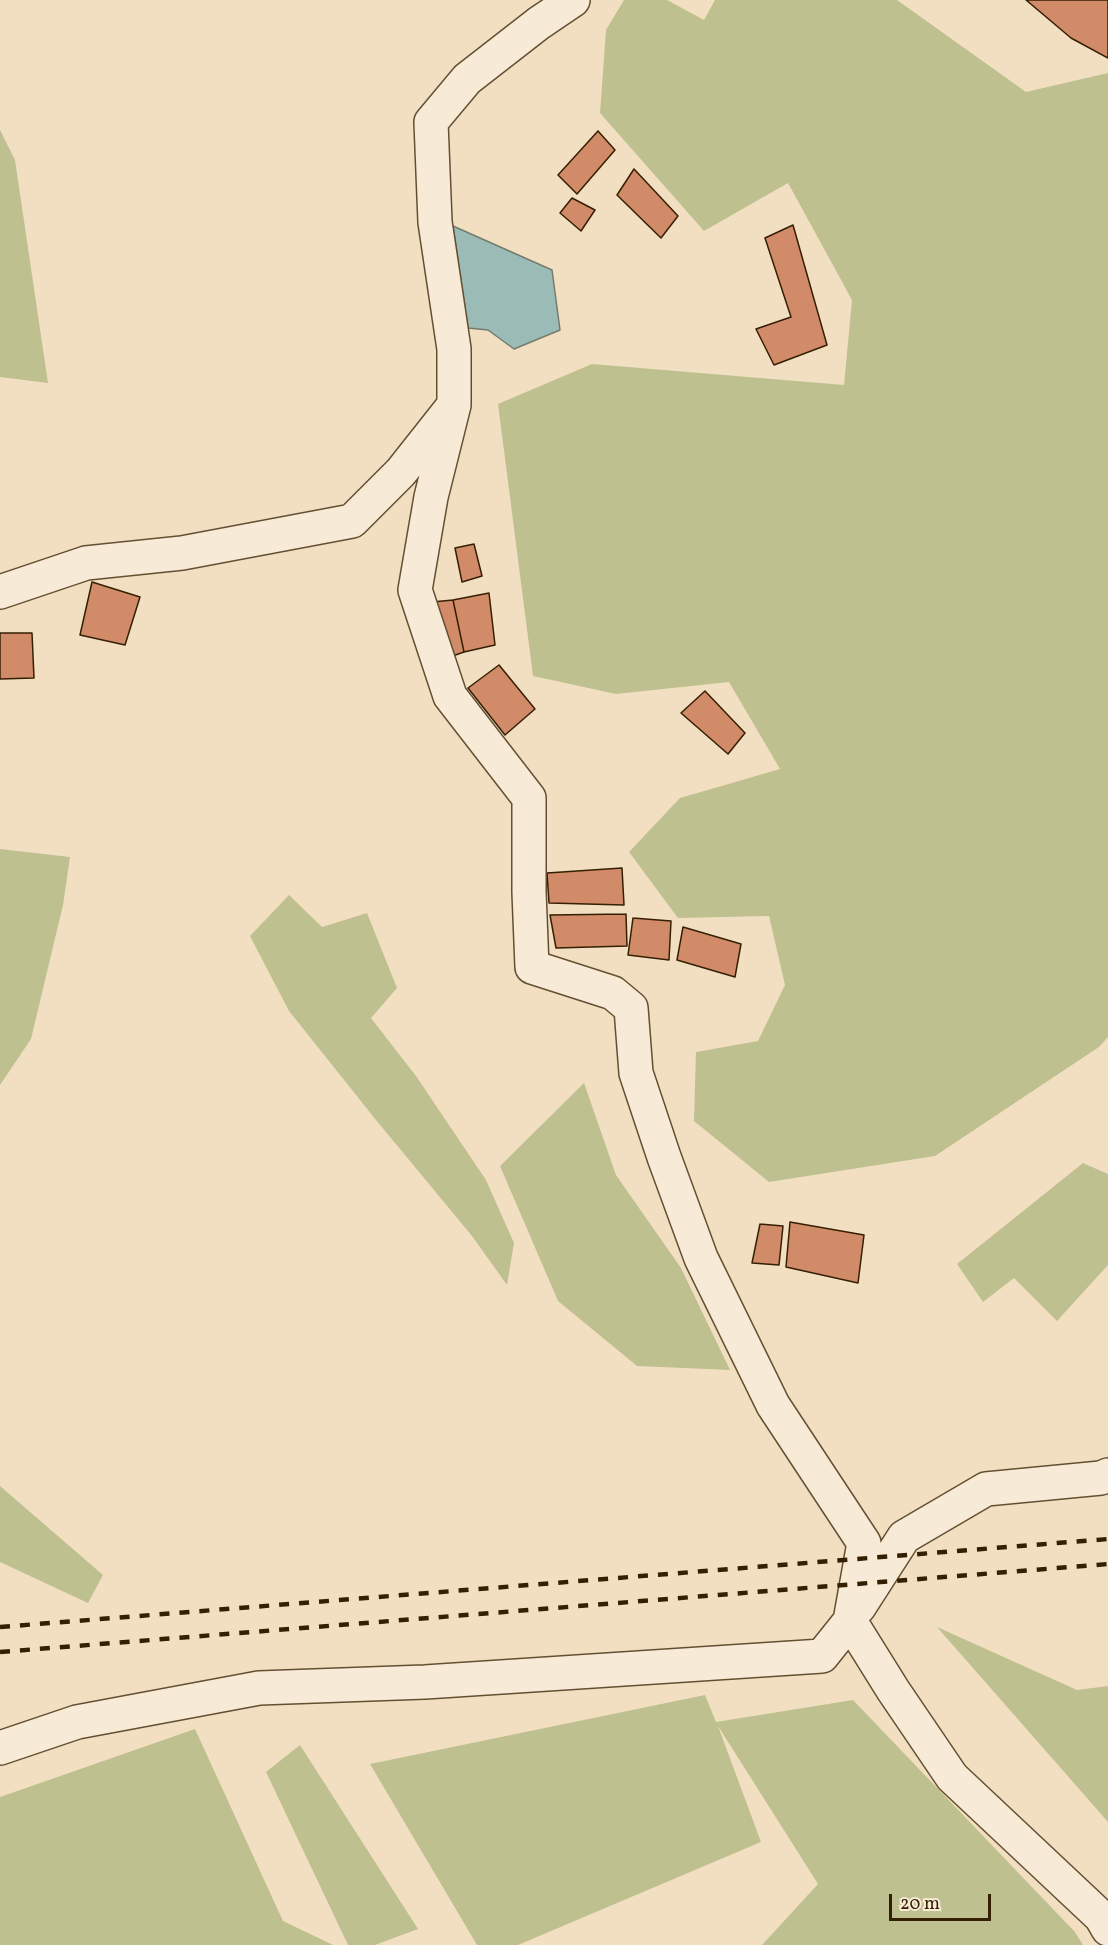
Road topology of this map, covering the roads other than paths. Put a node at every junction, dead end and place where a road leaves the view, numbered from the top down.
1 (573, 0) edge
2 (454, 405) junction
3 (0, 592) edge
4 (1108, 1475) edge
5 (850, 1621) junction
6 (0, 1749) edge
7 (1108, 1929) edge

1 - 2 street
2 - 3 street
2 - 5 street
4 - 5 street
5 - 6 street
5 - 7 street

